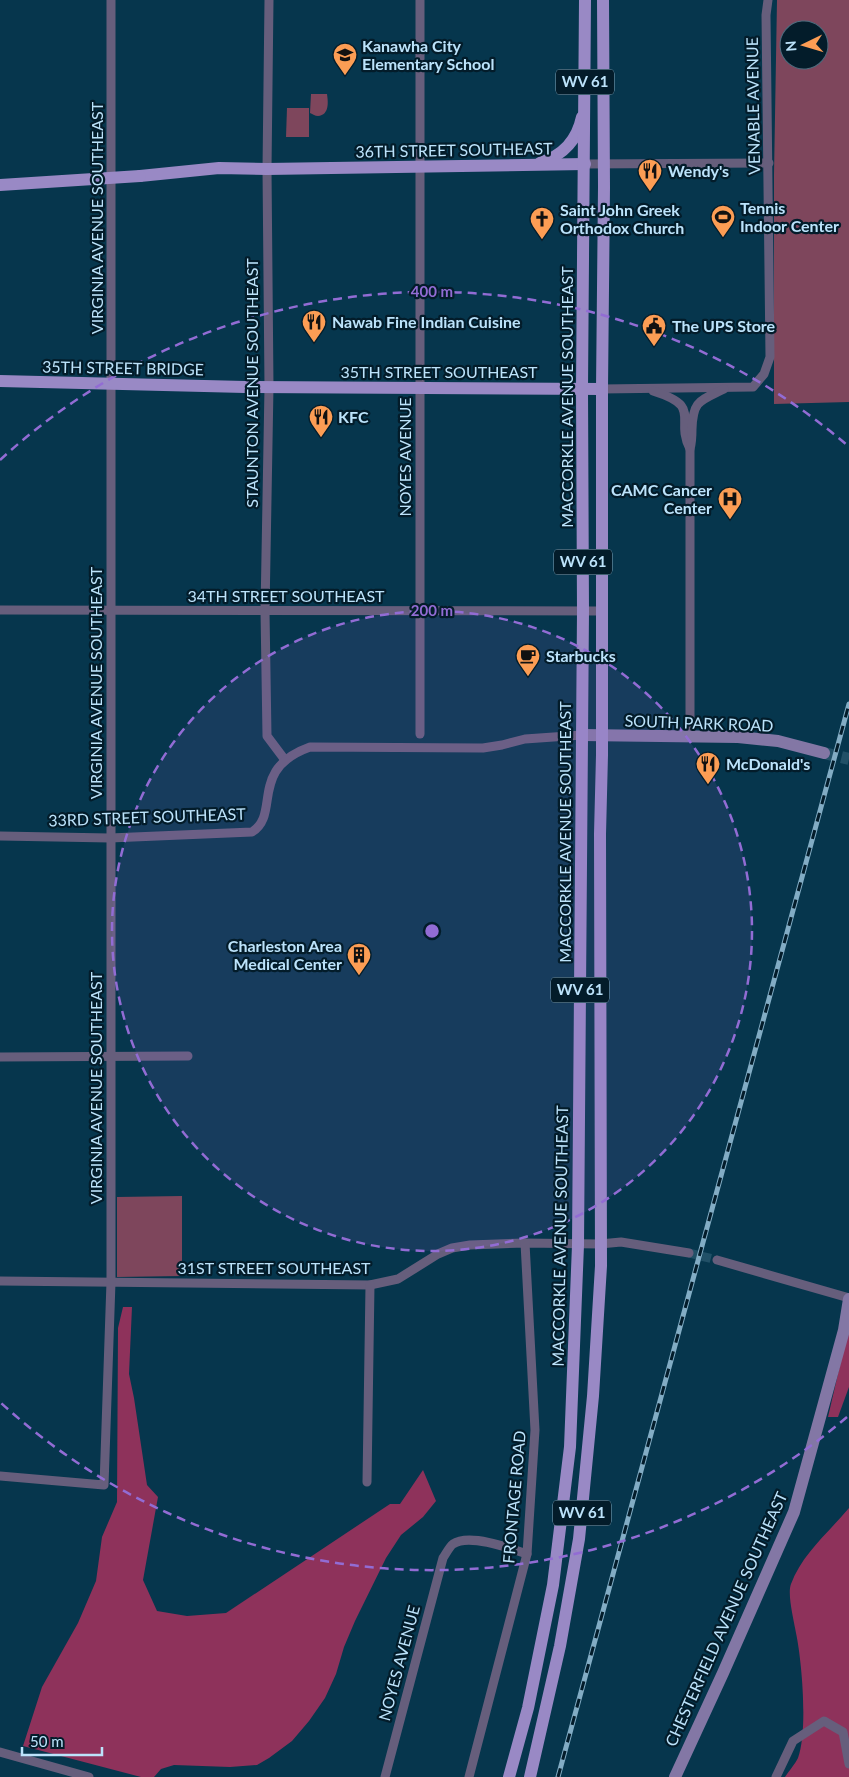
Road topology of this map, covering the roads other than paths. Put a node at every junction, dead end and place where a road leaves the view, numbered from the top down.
1 (111, 0) edge
2 (269, 0) edge
3 (420, 0) edge
4 (585, 0) edge
5 (603, 0) edge
6 (768, 0) edge
7 (585, 100) junction
8 (585, 164) junction
9 (604, 164) junction
10 (769, 164) junction
11 (419, 166) junction
12 (529, 166) junction
13 (267, 169) junction
14 (0, 185) edge
15 (0, 381) edge
16 (245, 387) joint
17 (269, 387) junction
18 (753, 387) joint
19 (419, 388) junction
20 (645, 388) junction
21 (727, 388) junction
22 (582, 389) junction
23 (602, 389) junction
24 (690, 448) junction
25 (0, 610) edge
26 (112, 610) junction
27 (265, 610) junction
28 (420, 611) junction
29 (583, 611) junction
30 (602, 611) junction
31 (420, 734) dead end
32 (582, 735) junction
33 (602, 735) junction
34 (690, 737) junction
35 (824, 753) tunnel mouth
36 (285, 760) junction
37 (0, 836) edge
38 (110, 838) junction
39 (188, 1056) dead end
40 (0, 1057) edge
41 (111, 1057) junction
42 (525, 1243) junction
43 (600, 1244) junction
44 (578, 1245) junction
45 (689, 1253) tunnel mouth
46 (717, 1260) tunnel mouth
47 (0, 1281) edge
48 (111, 1282) junction
49 (370, 1285) junction
50 (849, 1299) edge
51 (0, 1476) edge
52 (368, 1482) dead end
53 (527, 1554) junction
54 (0, 1752) edge
55 (849, 1764) edge
56 (89, 1777) edge
57 (384, 1777) edge
58 (469, 1777) edge
59 (509, 1777) edge
60 (530, 1777) edge
61 (675, 1777) edge
62 (776, 1777) edge

1 - 26 street, VIRGINIA AVENUE SOUTHEAST
2 - 13 street, STAUNTON AVENUE SOUTHEAST
3 - 11 street, NOYES AVENUE
4 - 7 main road, MACCORKLE AVENUE SOUTHEAST / WV 61
5 - 9 main road, WV 61
6 - 10 street, VENABLE AVENUE
7 - 8 main road, MACCORKLE AVENUE SOUTHEAST / WV 61
7 - 12 main road
8 - 9 street, 36TH STREET SOUTHEAST
8 - 12 main road, 36TH STREET SOUTHEAST
8 - 22 main road, MACCORKLE AVENUE SOUTHEAST / WV 61
9 - 10 street, 36TH STREET SOUTHEAST
9 - 23 main road, WV 61
10 - 18 street, VENABLE AVENUE
11 - 12 main road, 36TH STREET SOUTHEAST
11 - 13 main road, 36TH STREET SOUTHEAST
11 - 19 street, NOYES AVENUE
13 - 14 main road, 36TH STREET SOUTHEAST, bridge
13 - 17 street, STAUNTON AVENUE SOUTHEAST
15 - 16 main road, 35TH STREET BRIDGE, bridge
16 - 17 main road, 35TH STREET SOUTHEAST
17 - 19 main road, 35TH STREET SOUTHEAST
17 - 27 street, STAUNTON AVENUE SOUTHEAST
18 - 21 street, 35TH STREET SOUTHEAST
19 - 22 main road, 35TH STREET SOUTHEAST
19 - 28 street, NOYES AVENUE
20 - 21 street, 35TH STREET SOUTHEAST
20 - 23 street, 35TH STREET SOUTHEAST
20 - 24 street
21 - 24 street
22 - 23 main road, 35TH STREET SOUTHEAST
22 - 29 main road, MACCORKLE AVENUE SOUTHEAST / WV 61
23 - 30 main road, WV 61
24 - 34 street
25 - 26 street, 34TH STREET SOUTHEAST
26 - 27 street, 34TH STREET SOUTHEAST
26 - 38 street, VIRGINIA AVENUE SOUTHEAST
27 - 28 street, 34TH STREET SOUTHEAST
27 - 36 street, STAUNTON AVENUE SOUTHEAST
28 - 29 street, 34TH STREET SOUTHEAST
28 - 31 street, NOYES AVENUE
29 - 30 street, 34TH STREET SOUTHEAST
29 - 32 main road, MACCORKLE AVENUE SOUTHEAST / WV 61
30 - 33 main road, WV 61
32 - 33 street, 33RD STREET SOUTHEAST
32 - 36 street, 33RD STREET SOUTHEAST
32 - 44 main road, MACCORKLE AVENUE SOUTHEAST / WV 61
33 - 34 street, SOUTH PARK ROAD
33 - 43 main road, WV 61
34 - 35 street, SOUTH PARK ROAD
36 - 38 street, 33RD STREET SOUTHEAST
37 - 38 street, 33RD STREET SOUTHEAST
38 - 41 street, VIRGINIA AVENUE SOUTHEAST
39 - 41 street
40 - 41 street
41 - 48 street, VIRGINIA AVENUE SOUTHEAST
42 - 44 street, 31ST STREET SOUTHEAST
42 - 49 street, 31ST STREET SOUTHEAST
42 - 53 street, FRONTAGE ROAD
43 - 44 street, 31ST STREET SOUTHEAST
43 - 45 street, 31ST STREET SOUTHEAST
43 - 60 main road, WV 61
44 - 59 main road, MACCORKLE AVENUE SOUTHEAST / WV 61
46 - 50 street
47 - 48 street, 31ST STREET SOUTHEAST
48 - 49 street, 31ST STREET SOUTHEAST
48 - 51 street, VIRGINIA AVENUE SOUTHEAST
49 - 52 street
50 - 61 street, CHESTERFIELD AVENUE SOUTHEAST
53 - 57 street, NOYES AVENUE
53 - 58 street, FRONTAGE ROAD
54 - 56 street
55 - 62 street

